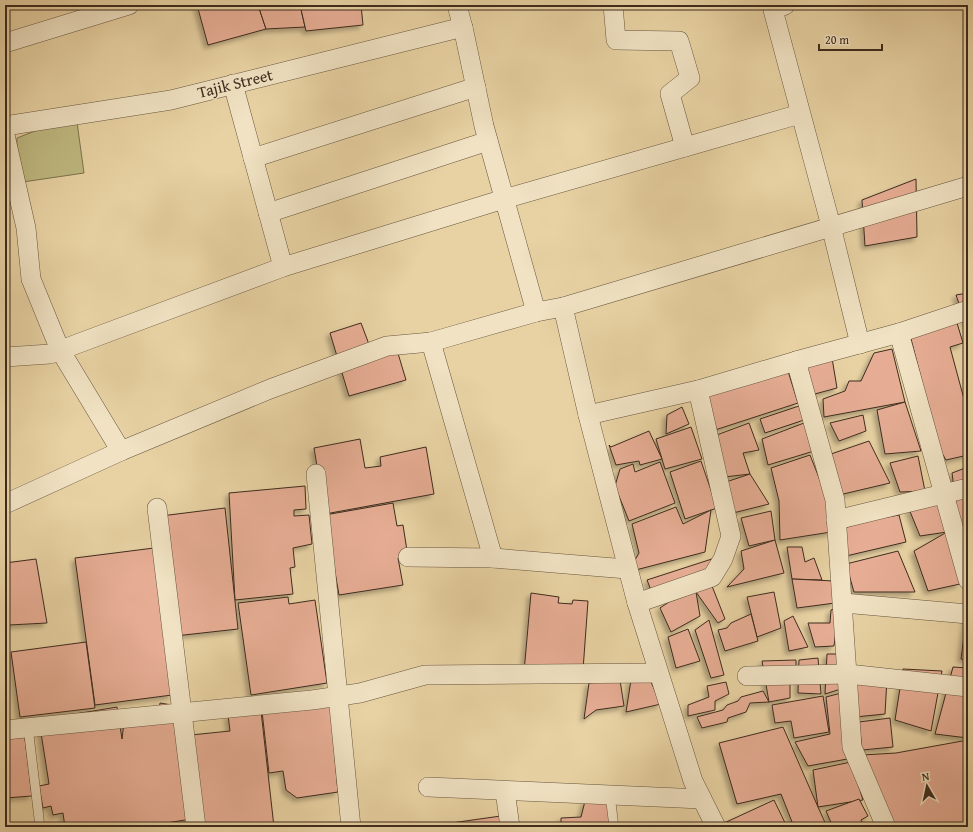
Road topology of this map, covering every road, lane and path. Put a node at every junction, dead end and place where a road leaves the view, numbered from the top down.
1 (129, 5) edge
2 (457, 5) edge
3 (613, 5) edge
4 (785, 5) edge
5 (463, 27) junction
6 (5, 43) edge
7 (233, 84) junction
8 (476, 87) junction
9 (800, 114) junction
10 (5, 126) edge
11 (5, 135) edge
12 (488, 141) junction
13 (685, 147) junction
14 (253, 158) junction
15 (968, 186) edge
16 (504, 199) junction
17 (268, 213) junction
18 (831, 226) junction
19 (283, 267) junction
20 (563, 306) junction
21 (968, 310) edge
22 (536, 312) junction
23 (899, 333) junction
24 (431, 342) junction
25 (860, 344) junction
26 (60, 350) junction
27 (5, 357) edge
28 (796, 361) junction
29 (698, 390) junction
30 (588, 415) junction
31 (121, 451) junction
32 (316, 474) dead end
33 (968, 488) edge
34 (944, 494) junction
35 (5, 504) edge
36 (157, 508) dead end
37 (836, 520) junction
38 (408, 557) dead end
39 (493, 558) junction
40 (627, 569) junction
41 (968, 580) edge
42 (637, 603) junction
43 (843, 603) junction
44 (968, 614) edge
45 (658, 673) junction
46 (848, 674) junction
47 (747, 676) dead end
48 (968, 687) edge
49 (338, 696) junction
50 (182, 712) junction
51 (28, 727) junction
52 (5, 730) edge
53 (428, 787) dead end
54 (505, 791) junction
55 (610, 795) junction
56 (702, 799) junction
57 (40, 827) edge
58 (196, 827) edge
59 (352, 827) edge
60 (510, 827) edge
61 (614, 827) edge
62 (716, 827) edge
63 (886, 827) edge

1 - 6 street
2 - 5 street
3 - 13 street
4 - 9 street
5 - 7 street, Tajik Street
5 - 8 street
7 - 10 street, Tajik Street
7 - 14 street
8 - 12 street
8 - 14 street
9 - 13 street
9 - 18 street
11 - 26 street
12 - 16 street
12 - 17 street
13 - 16 street
14 - 17 street
15 - 18 street
16 - 19 street
16 - 22 street
17 - 19 street
18 - 20 street
18 - 25 street
19 - 26 street
20 - 22 street
20 - 30 street
21 - 23 street
22 - 24 street
23 - 25 street
23 - 34 street
24 - 31 street
24 - 39 street
25 - 28 street
26 - 27 street
26 - 31 street
28 - 29 street
28 - 37 street
29 - 30 street
29 - 42 street
30 - 40 street
31 - 35 street
32 - 49 street
33 - 34 street
34 - 37 street
34 - 41 street
36 - 50 street
37 - 43 street
38 - 39 street
39 - 40 street
40 - 42 street
42 - 45 street
43 - 44 street
43 - 46 street
45 - 49 street
45 - 56 street
46 - 47 street
46 - 48 street
46 - 63 street
49 - 50 street
49 - 59 street
50 - 51 street
50 - 58 street
51 - 52 street
51 - 57 lane
53 - 54 street
54 - 55 street
54 - 60 street
55 - 56 street
55 - 61 lane
56 - 62 street

